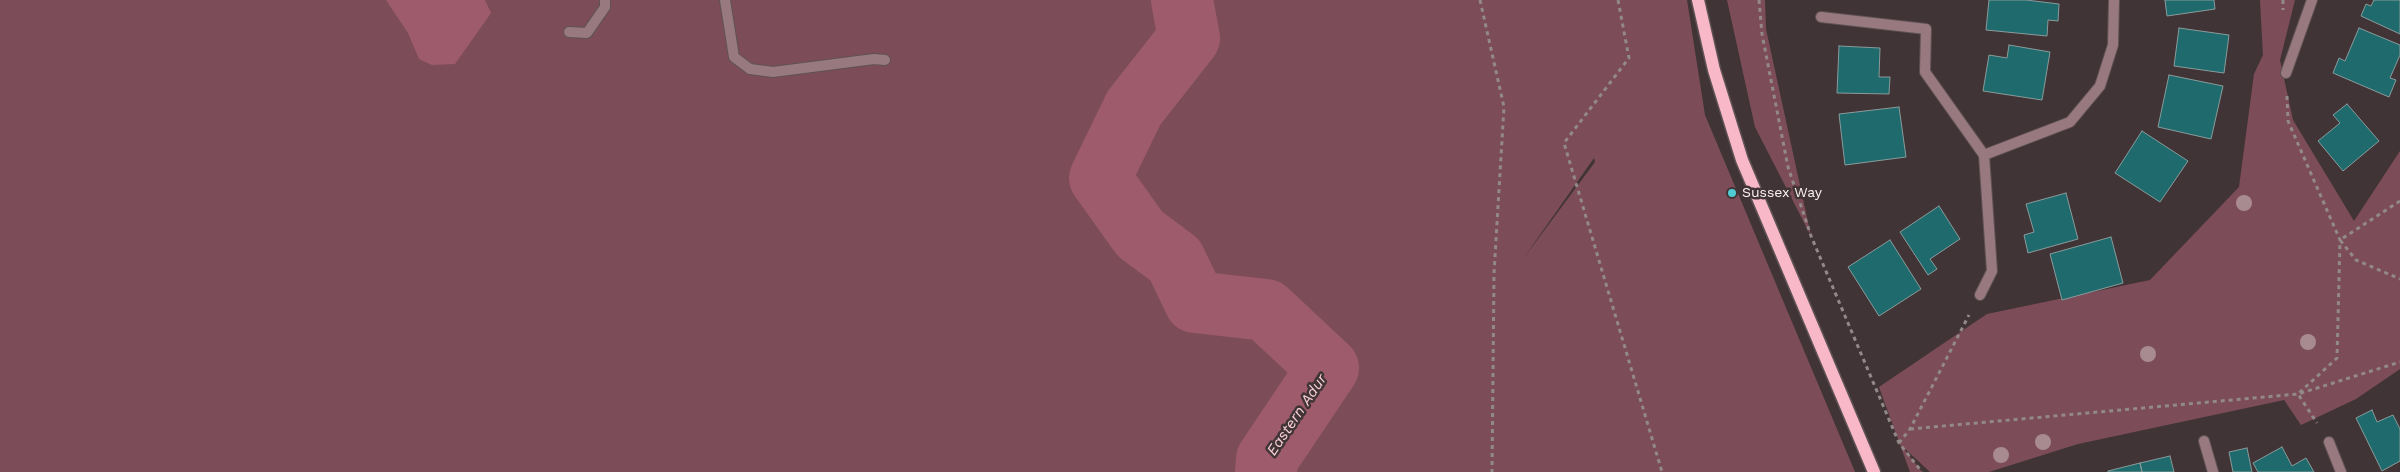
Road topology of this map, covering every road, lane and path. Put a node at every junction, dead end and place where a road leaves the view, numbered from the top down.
1 (605, 0) edge
2 (725, 0) edge
3 (1480, 0) edge
4 (1618, 0) edge
5 (1698, 0) edge
6 (1759, 0) edge
7 (2114, 0) edge
8 (2282, 0) edge
9 (2312, 0) edge
10 (1821, 17) dead end
11 (2283, 18) dead end
12 (569, 32) dead end
13 (885, 60) dead end
14 (2286, 73) joint
15 (1984, 155) junction
16 (2400, 201) edge
17 (2340, 240) junction
18 (2400, 279) edge
19 (1980, 295) joint
20 (2400, 362) edge
21 (2298, 394) junction
22 (1910, 428) junction
23 (2204, 441) dead end
24 (2329, 442) joint
25 (1899, 443) junction
26 (1492, 472) edge
27 (1662, 472) edge
28 (1874, 472) edge
29 (1922, 472) edge
30 (2213, 472) edge
31 (2340, 472) edge

1 - 12 street
2 - 13 street
3 - 26 path
4 - 27 path
5 - 28 main road
6 - 25 path
7 - 15 street
8 - 11 path
9 - 14 street
10 - 15 street
14 - 17 path
15 - 19 street
16 - 17 path
17 - 18 path
17 - 21 path
19 - 22 path
20 - 21 path
21 - 22 path
21 - 24 path
22 - 25 path
23 - 30 street
24 - 31 street
25 - 29 path

